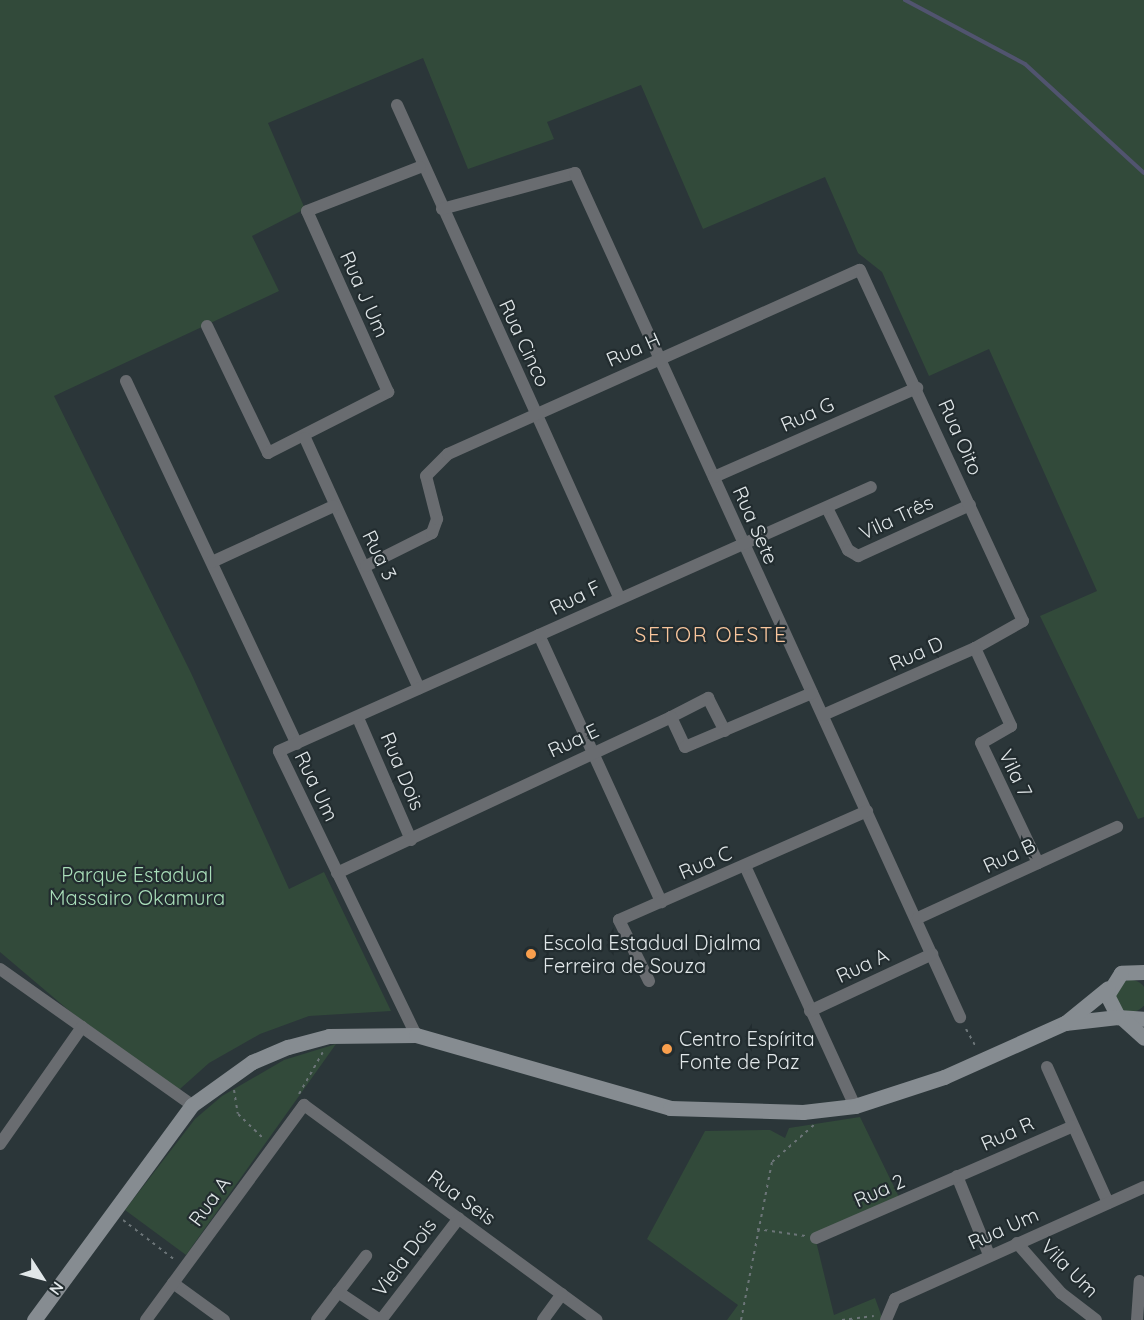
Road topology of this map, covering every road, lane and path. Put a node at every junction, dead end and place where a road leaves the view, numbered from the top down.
1 (397, 105) dead end
2 (420, 166) junction
3 (442, 209) junction
4 (860, 270) joint
5 (207, 326) dead end
6 (656, 360) junction
7 (126, 381) dead end
8 (917, 388) junction
9 (536, 414) junction
10 (305, 438) junction
11 (714, 477) junction
12 (871, 487) dead end
13 (970, 505) junction
14 (334, 506) junction
15 (828, 510) junction
16 (743, 545) junction
17 (212, 562) junction
18 (366, 566) junction
19 (619, 597) junction
20 (1023, 621) joint
21 (539, 635) junction
22 (975, 648) junction
23 (419, 688) junction
24 (812, 693) junction
25 (823, 715) junction
26 (671, 717) junction
27 (358, 718) junction
28 (725, 731) junction
29 (297, 744) junction
30 (590, 753) junction
31 (867, 811) junction
32 (1117, 827) dead end
33 (411, 840) junction
34 (1038, 863) junction
35 (745, 866) junction
36 (337, 873) junction
37 (661, 902) junction
38 (918, 918) junction
39 (932, 954) junction
40 (0, 970) edge
41 (1144, 972) edge
42 (649, 981) dead end
43 (1108, 988) junction
44 (810, 1011) junction
45 (960, 1017) joint
46 (1120, 1018) junction
47 (1144, 1018) edge
48 (1065, 1023) junction
49 (82, 1027) junction
50 (416, 1035) junction
51 (1144, 1038) edge
52 (320, 1039) junction
53 (983, 1060) junction
54 (1047, 1067) dead end
55 (231, 1076) junction
56 (192, 1105) junction
57 (304, 1105) junction
58 (855, 1106) junction
59 (836, 1108) junction
60 (1073, 1126) junction
61 (0, 1144) edge
62 (271, 1151) junction
63 (957, 1176) junction
64 (1144, 1187) edge
65 (1108, 1203) junction
66 (111, 1212) junction
67 (459, 1218) junction
68 (757, 1229) junction
69 (816, 1239) joint
70 (1017, 1243) junction
71 (989, 1255) junction
72 (366, 1256) dead end
73 (185, 1267) junction
74 (1140, 1281) dead end
75 (173, 1283) junction
76 (338, 1292) junction
77 (562, 1294) junction
78 (886, 1317) edge
79 (34, 1320) edge
80 (146, 1320) edge
81 (224, 1320) edge
82 (317, 1320) edge
83 (380, 1320) edge
84 (543, 1320) edge
85 (597, 1320) edge
86 (741, 1320) edge
87 (842, 1320) edge
88 (1096, 1320) edge
89 (1137, 1320) edge

1 - 2 street, Rua Cinco
2 - 3 street, Rua Cinco
2 - 10 street, Rua J Um
3 - 6 street, Rua Sete
3 - 9 street, Rua Cinco
4 - 6 street, Rua H
4 - 8 street, Rua Oito
5 - 10 street
6 - 9 street, Rua H
6 - 11 street, Rua Sete
7 - 17 street, Rua Um
8 - 11 street, Rua G
8 - 13 street, Rua Oito
9 - 18 street, Rua H
9 - 19 street, Rua Cinco
10 - 14 street, Rua 3
11 - 16 street, Rua Sete
12 - 15 street, Rua F
13 - 15 street, Vila Três
13 - 20 street, Rua Oito
14 - 17 street
14 - 18 street, Rua 3
15 - 16 street, Rua F
16 - 19 street, Rua F
16 - 24 street, Rua Sete
17 - 29 street, Rua Um
18 - 23 street, Rua 3
19 - 21 street, Rua F
20 - 22 street, Rua D
21 - 23 street, Rua F
21 - 30 street
22 - 25 street, Rua D
22 - 34 street, Vila 7
23 - 27 street, Rua F
24 - 25 street, Rua Sete
24 - 28 street
25 - 31 street, Rua Sete
26 - 28 street
26 - 28 street, Rua E
26 - 30 street, Rua E
27 - 29 street, Rua F
27 - 33 street, Rua Dois
29 - 36 street, Rua Um
30 - 33 street, Rua E
30 - 37 street
31 - 35 street, Rua C
31 - 38 street, Rua Sete
32 - 34 street, Rua B
33 - 36 street, Rua E
34 - 38 street, Rua B
35 - 37 street, Rua C
35 - 44 street
36 - 50 street, Rua Um
37 - 42 street, Rua C
38 - 39 street, Rua Sete
39 - 44 street, Rua A
39 - 45 street, Rua Sete
40 - 49 street
41 - 43 main road
43 - 46 main road
43 - 48 main road
44 - 58 street
45 - 53 path
46 - 47 main road
46 - 48 main road
46 - 51 main road
48 - 53 main road
49 - 56 street
49 - 61 street
50 - 52 main road
50 - 59 main road
52 - 55 main road
52 - 57 path
53 - 58 main road
54 - 60 street
55 - 56 main road
55 - 62 path
56 - 66 main road
57 - 62 street, Rua A
57 - 67 street, Rua Seis
58 - 59 main road
59 - 68 path
60 - 63 street, Rua R
60 - 65 street
62 - 73 street, Rua A
63 - 69 street, Rua 2
63 - 71 street
64 - 65 street, Rua Um
65 - 70 street, Rua Um
66 - 73 path
66 - 79 main road
67 - 77 street, Rua Seis
67 - 83 street, Viela Dois
68 - 69 path
68 - 86 path
70 - 71 street, Rua Um
70 - 88 street, Vila Um
71 - 78 street, Rua Um
72 - 76 street
73 - 75 street, Rua A
74 - 89 street
75 - 80 street, Rua A
75 - 81 street
76 - 82 street
76 - 83 street, Viela Dois
77 - 84 street
77 - 85 street, Rua Seis
78 - 87 path

